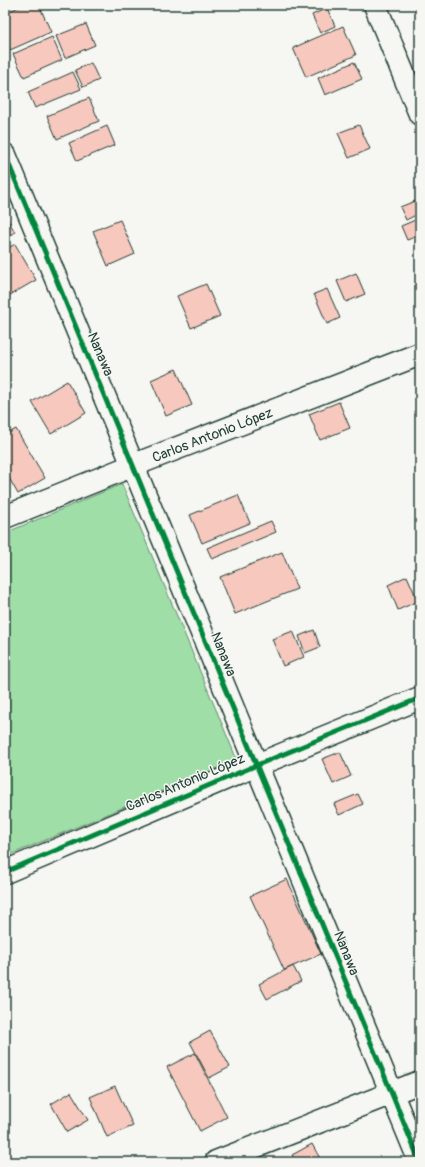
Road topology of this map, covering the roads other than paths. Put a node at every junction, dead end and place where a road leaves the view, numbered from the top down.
1 (375, 5) edge
2 (420, 114) edge
3 (5, 155) edge
4 (420, 354) edge
5 (134, 465) junction
6 (5, 517) edge
7 (420, 698) edge
8 (257, 765) junction
9 (5, 872) edge
10 (420, 1082) edge
11 (392, 1094) junction
12 (216, 1162) edge
13 (420, 1162) edge

1 - 2 street
3 - 5 street, Nanawa
4 - 5 street, Carlos Antonio López
5 - 6 street, Carlos Antonio López
5 - 8 street, Nanawa
7 - 8 street, Carlos Antonio López
8 - 9 street, Carlos Antonio López
8 - 11 street, Nanawa
10 - 11 street
11 - 12 street
11 - 13 street, Nanawa

